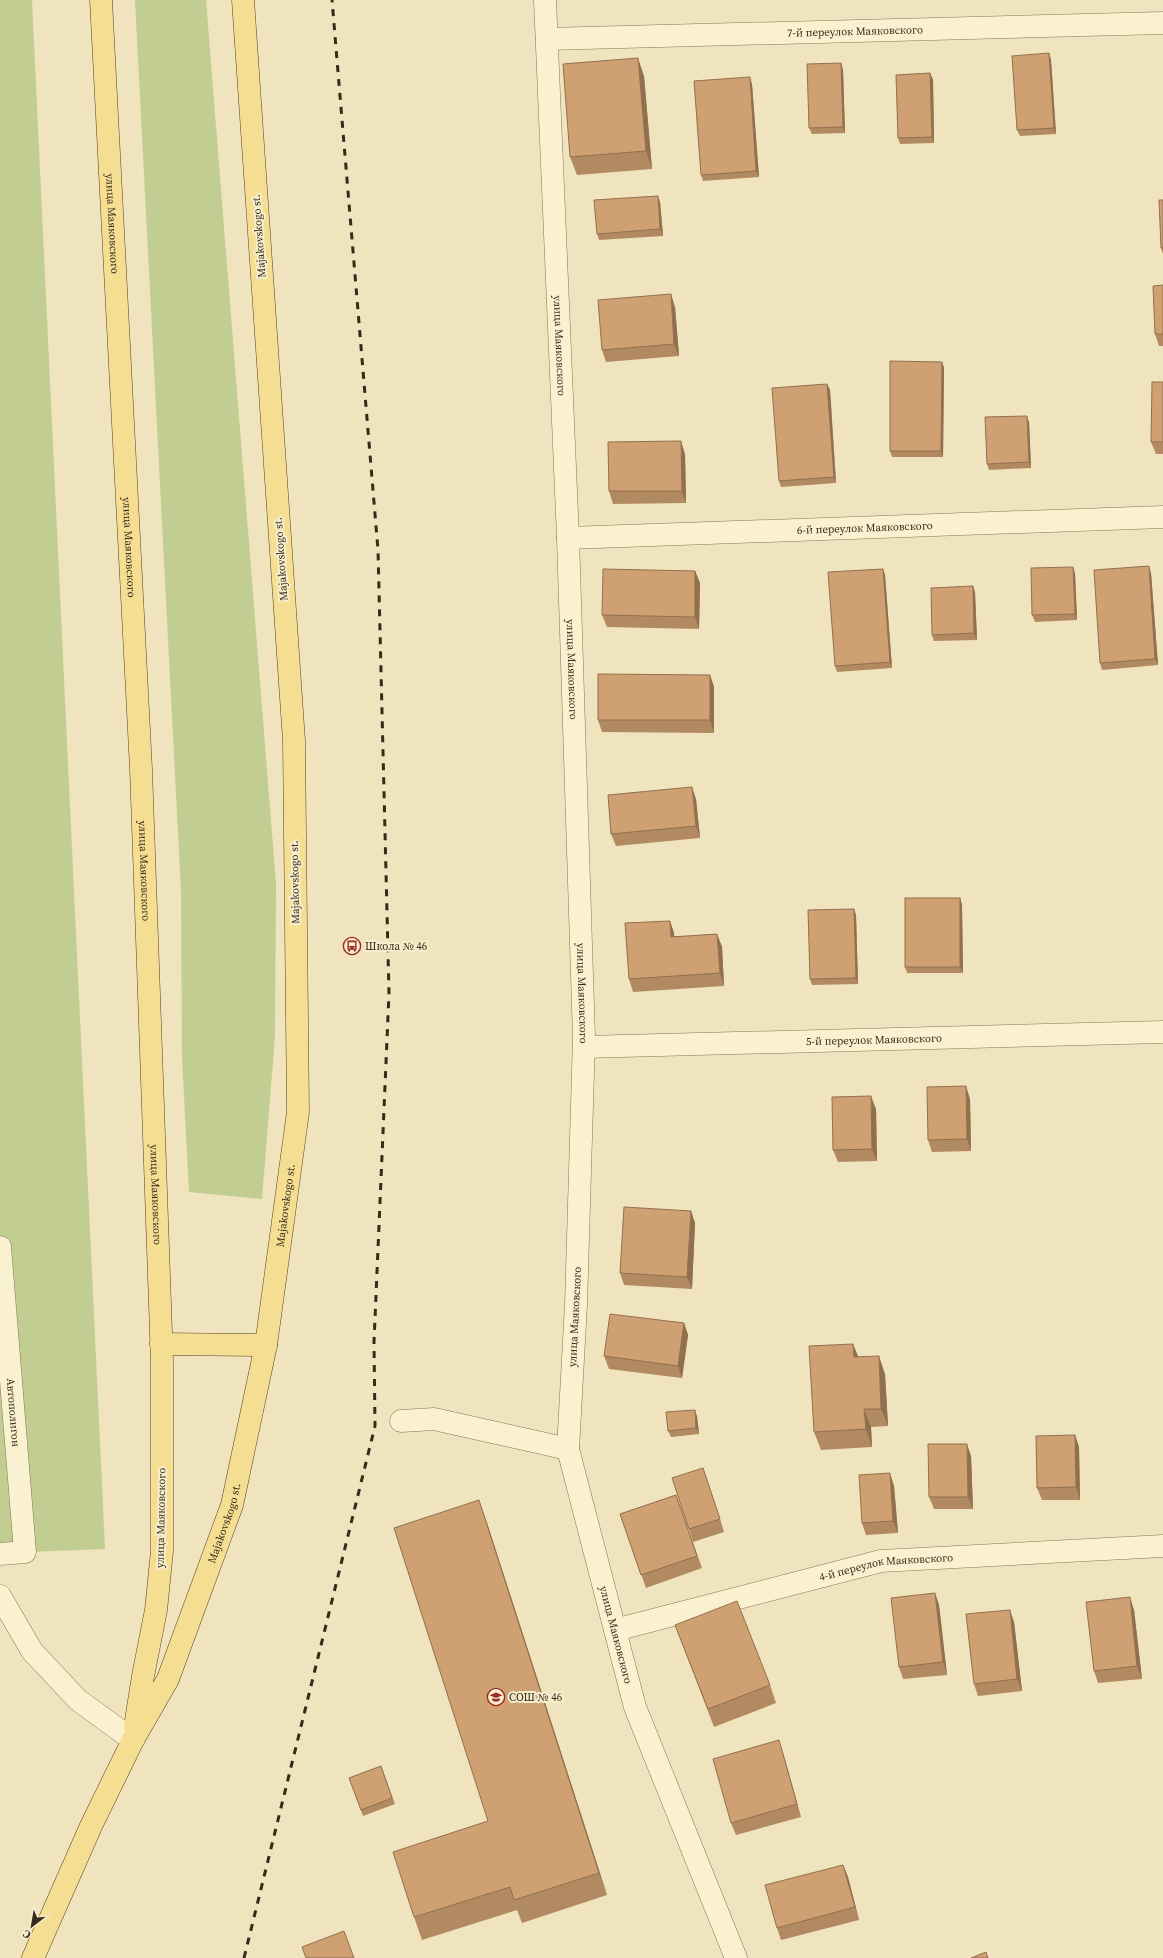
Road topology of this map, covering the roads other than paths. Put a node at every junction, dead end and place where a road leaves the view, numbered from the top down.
1 (100, 0) edge
2 (243, 0) edge
3 (545, 0) edge
4 (1163, 23) edge
5 (547, 39) junction
6 (1163, 517) edge
7 (568, 538) junction
8 (1163, 1032) edge
9 (584, 1047) junction
10 (0, 1247) edge
11 (161, 1344) junction
12 (266, 1345) junction
13 (401, 1421) dead end
14 (568, 1449) junction
15 (1163, 1546) edge
16 (0, 1554) edge
17 (0, 1596) edge
18 (615, 1630) junction
19 (133, 1740) junction
20 (33, 1958) edge
21 (736, 1958) edge

1 - 11 main road, улица Маяковского
2 - 12 main road, Majakovskogo st.
3 - 5 street, улица Маяковского
4 - 5 street, 7-й переулок Маяковского
5 - 7 street, улица Маяковского
6 - 7 street, 6-й переулок Маяковского
7 - 9 street, улица Маяковского
8 - 9 street, 5-й переулок Маяковского
9 - 14 street, улица Маяковского
10 - 16 street, Автополигон
11 - 12 main road
11 - 19 main road, улица Маяковского
12 - 19 main road, Majakovskogo st.
13 - 14 street
14 - 18 street, улица Маяковского
15 - 18 street, 4-й переулок Маяковского
17 - 19 street
18 - 21 street, улица Маяковского
19 - 20 main road

